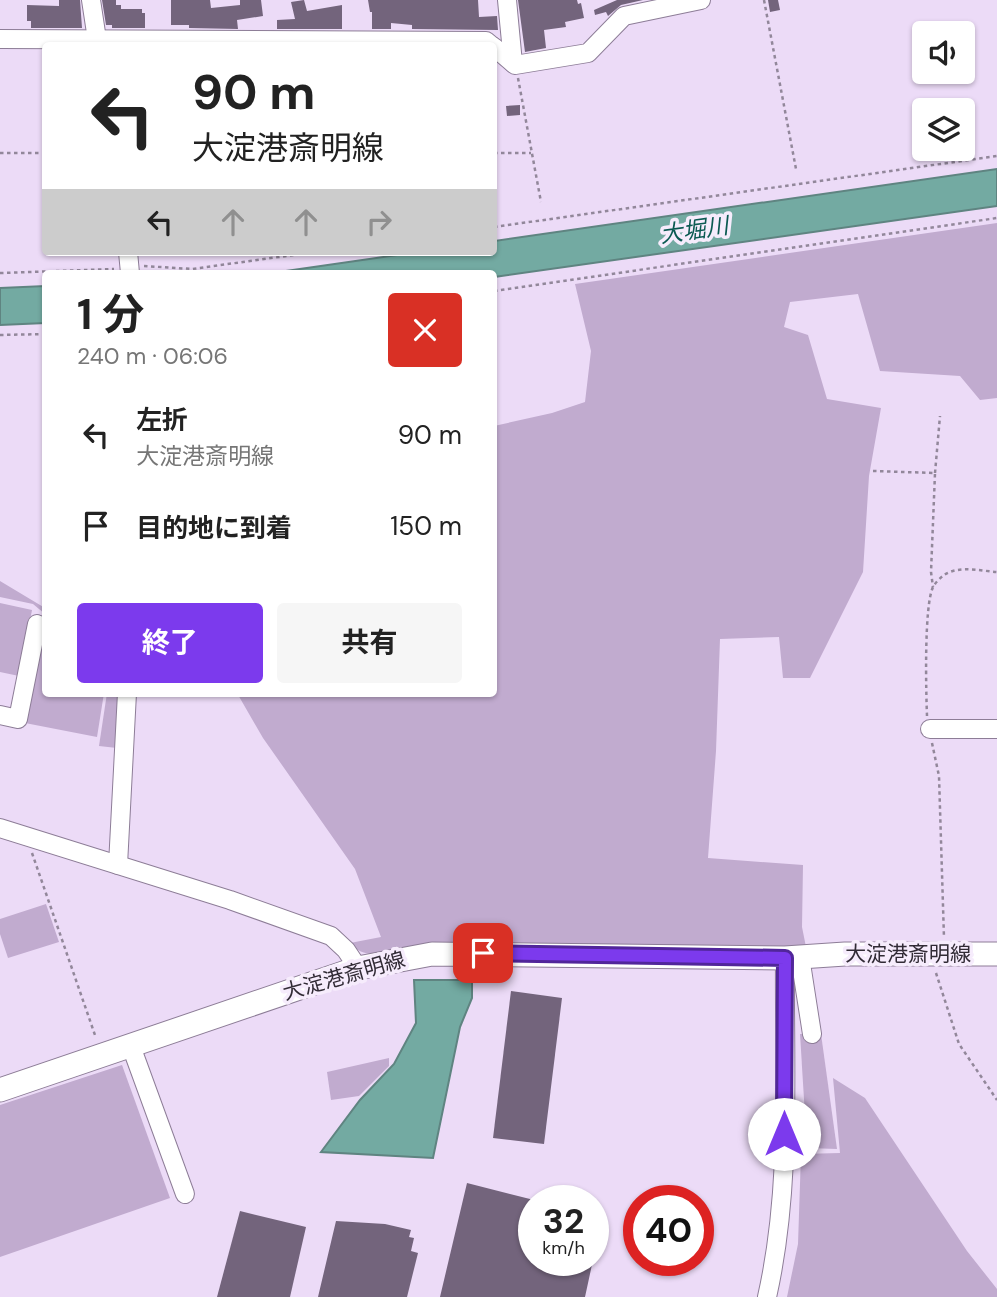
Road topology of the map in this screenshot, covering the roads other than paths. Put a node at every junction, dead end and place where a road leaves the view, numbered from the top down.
1 (91, 0) edge
2 (507, 0) edge
3 (701, 0) edge
4 (0, 39) edge
5 (97, 42) edge
6 (488, 42) edge
7 (497, 49) edge
8 (514, 64) junction
9 (37, 624) dead end
10 (127, 697) edge
11 (0, 715) edge
12 (930, 729) dead end
13 (997, 729) edge
14 (0, 828) edge
15 (118, 865) junction
16 (997, 954) edge
17 (793, 957) junction
18 (358, 968) junction
19 (812, 1034) dead end
20 (131, 1045) junction
21 (0, 1090) edge
22 (185, 1194) dead end
23 (767, 1297) edge

1 - 5 street
2 - 8 street
3 - 8 street
4 - 5 street
5 - 6 street
7 - 8 street
9 - 11 street
10 - 15 street
12 - 13 street
14 - 15 street
15 - 18 street
16 - 17 main road, 大淀港斎明線
17 - 18 main road, 大淀港斎明線
17 - 19 street
17 - 23 street
18 - 20 main road, 大淀港斎明線
20 - 21 main road, 大淀港斎明線
20 - 22 street

